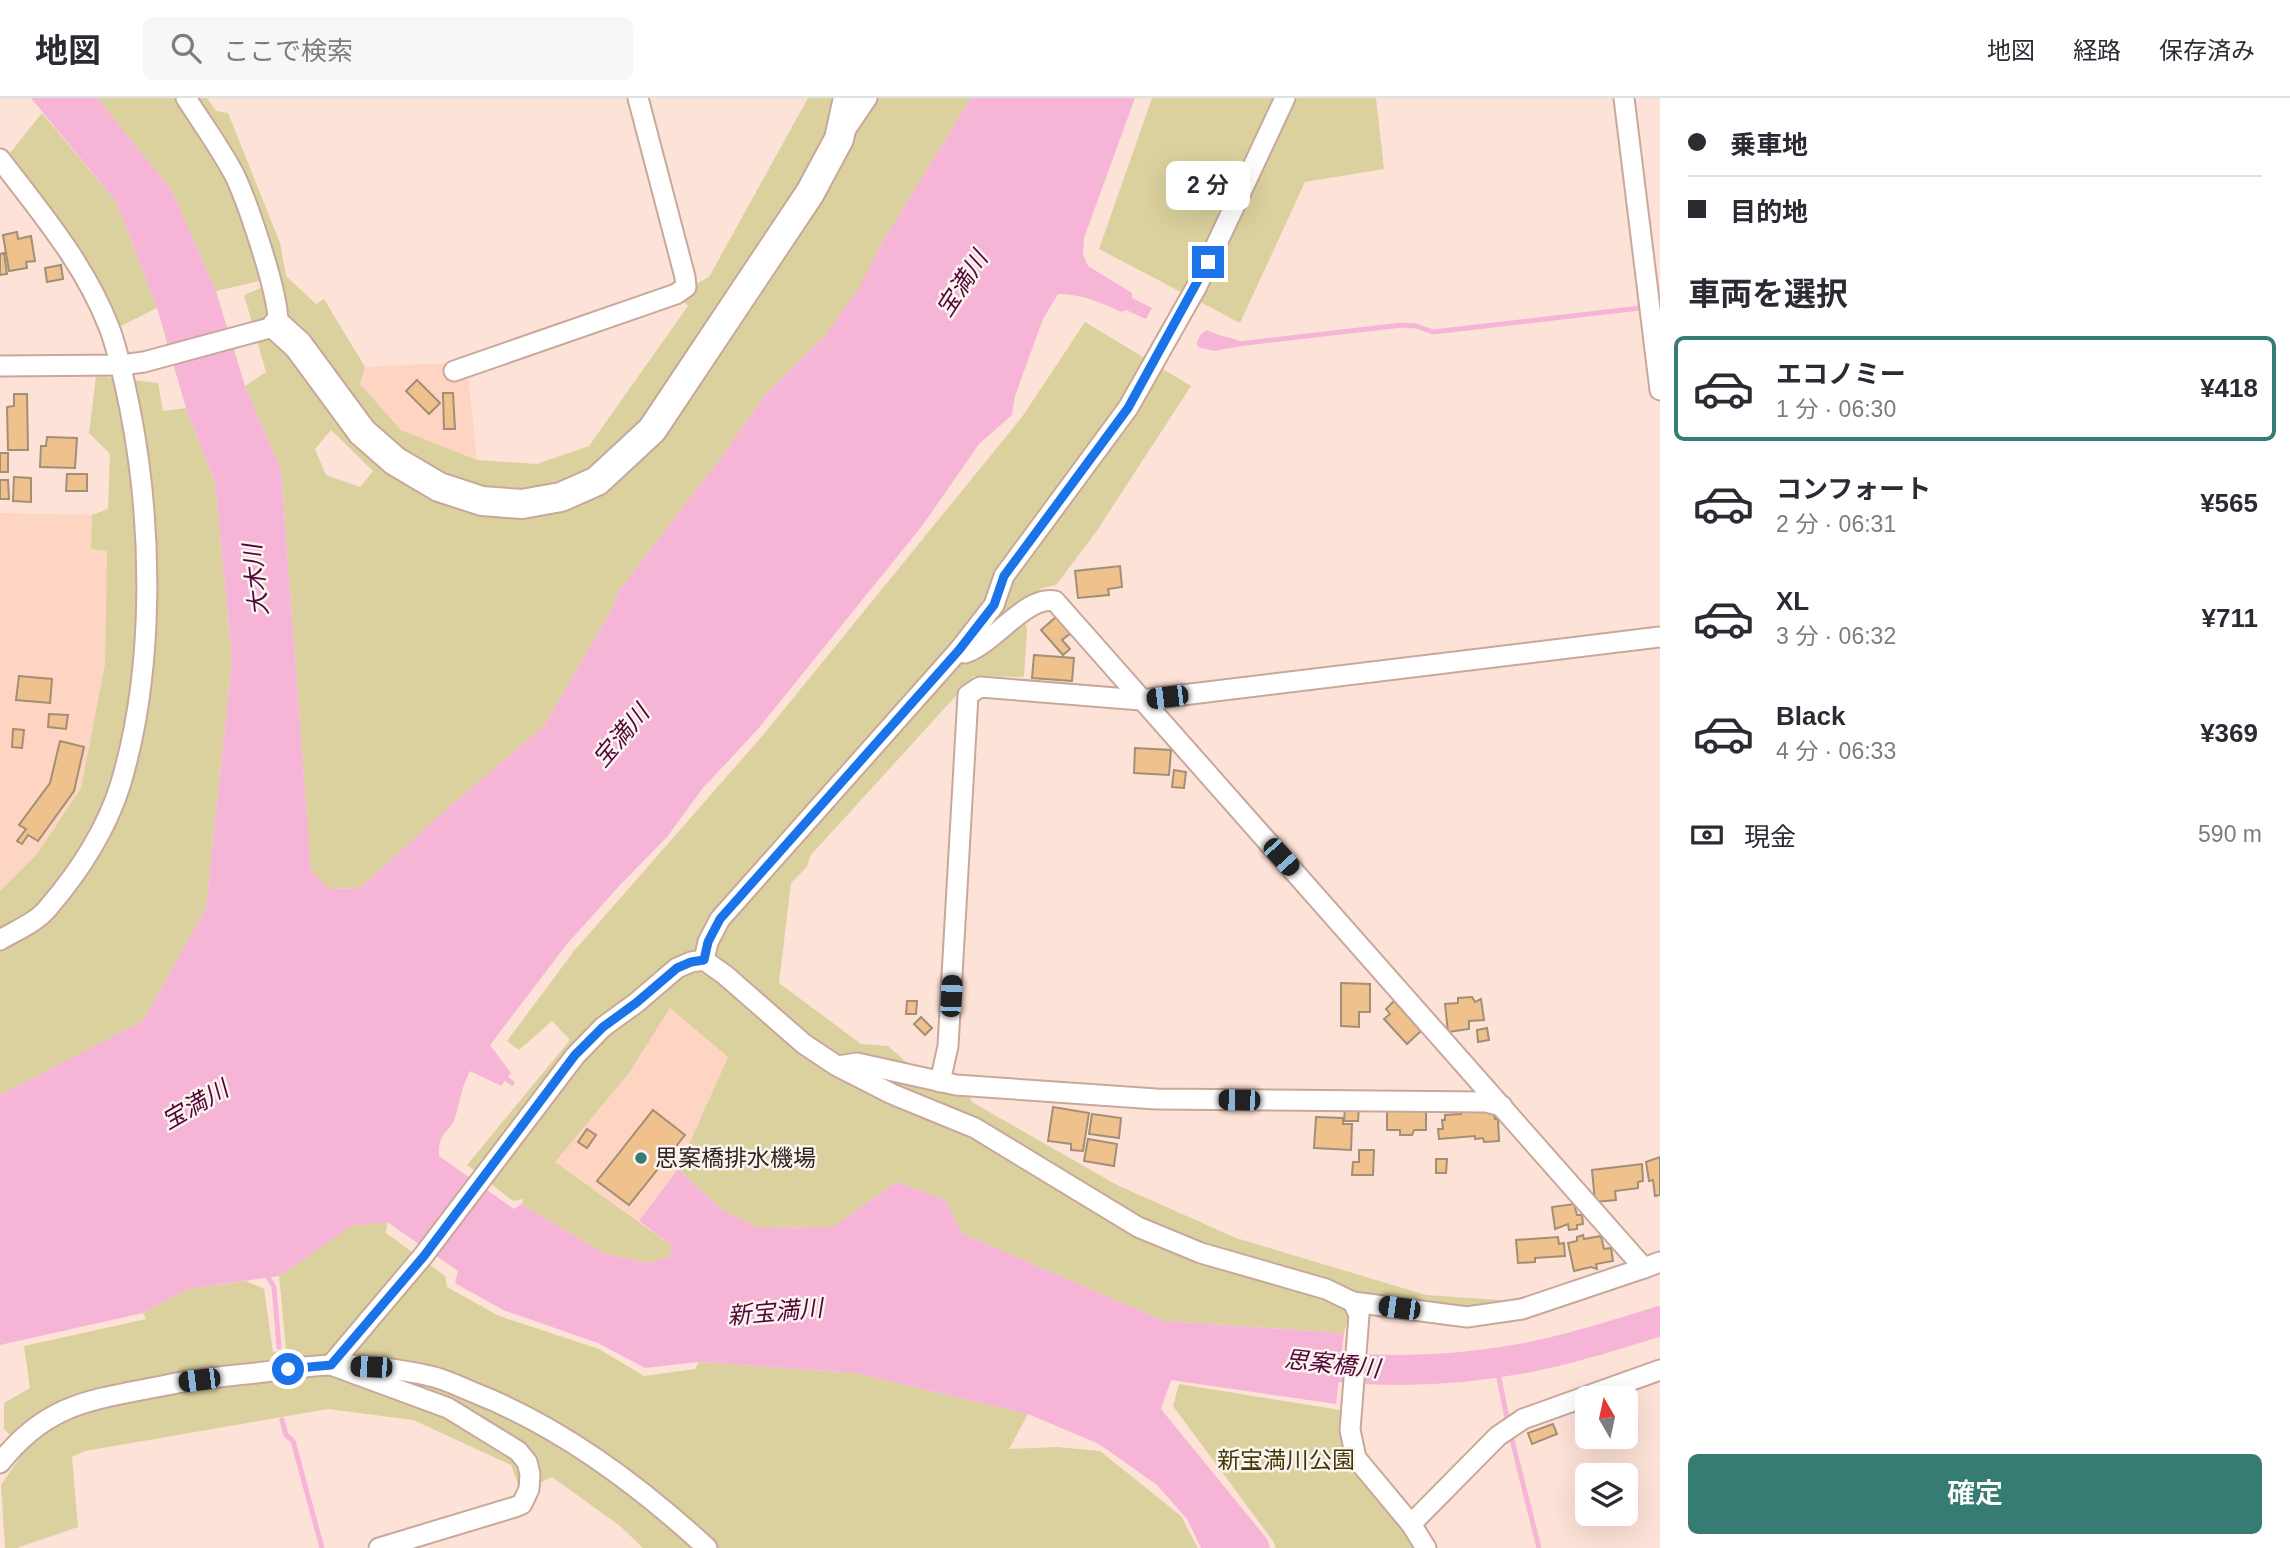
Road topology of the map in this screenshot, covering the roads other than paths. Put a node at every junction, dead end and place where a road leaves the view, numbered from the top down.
1 (186, 98) edge
2 (638, 98) edge
3 (848, 98) edge
4 (867, 98) edge
5 (1285, 98) edge
6 (1624, 98) edge
7 (839, 139) junction
8 (0, 159) edge
9 (1654, 296) edge
10 (276, 326) junction
11 (121, 365) junction
12 (0, 366) edge
13 (454, 371) dead end
14 (1660, 390) edge
15 (1660, 637) edge
16 (959, 650) junction
17 (1141, 700) junction
18 (0, 940) edge
19 (704, 960) junction
20 (837, 1066) junction
21 (940, 1082) junction
22 (1502, 1106) junction
23 (1652, 1265) edge
24 (1356, 1309) junction
25 (331, 1365) junction
26 (1660, 1370) edge
27 (0, 1463) edge
28 (1411, 1524) junction
29 (379, 1548) edge
30 (707, 1548) edge
31 (1426, 1548) edge

1 - 10 street
2 - 13 street
3 - 7 street
4 - 7 street
5 - 16 street
6 - 9 street
7 - 10 street
8 - 11 street
9 - 14 street
10 - 11 street
11 - 12 street
11 - 18 street
15 - 17 street
16 - 17 street
16 - 19 street
17 - 21 street
17 - 22 street
19 - 20 street
19 - 25 street
20 - 21 street
20 - 24 street
21 - 22 street
22 - 23 street
23 - 24 street
24 - 28 street
25 - 27 street
25 - 29 street
25 - 30 street
26 - 28 street
28 - 31 street

